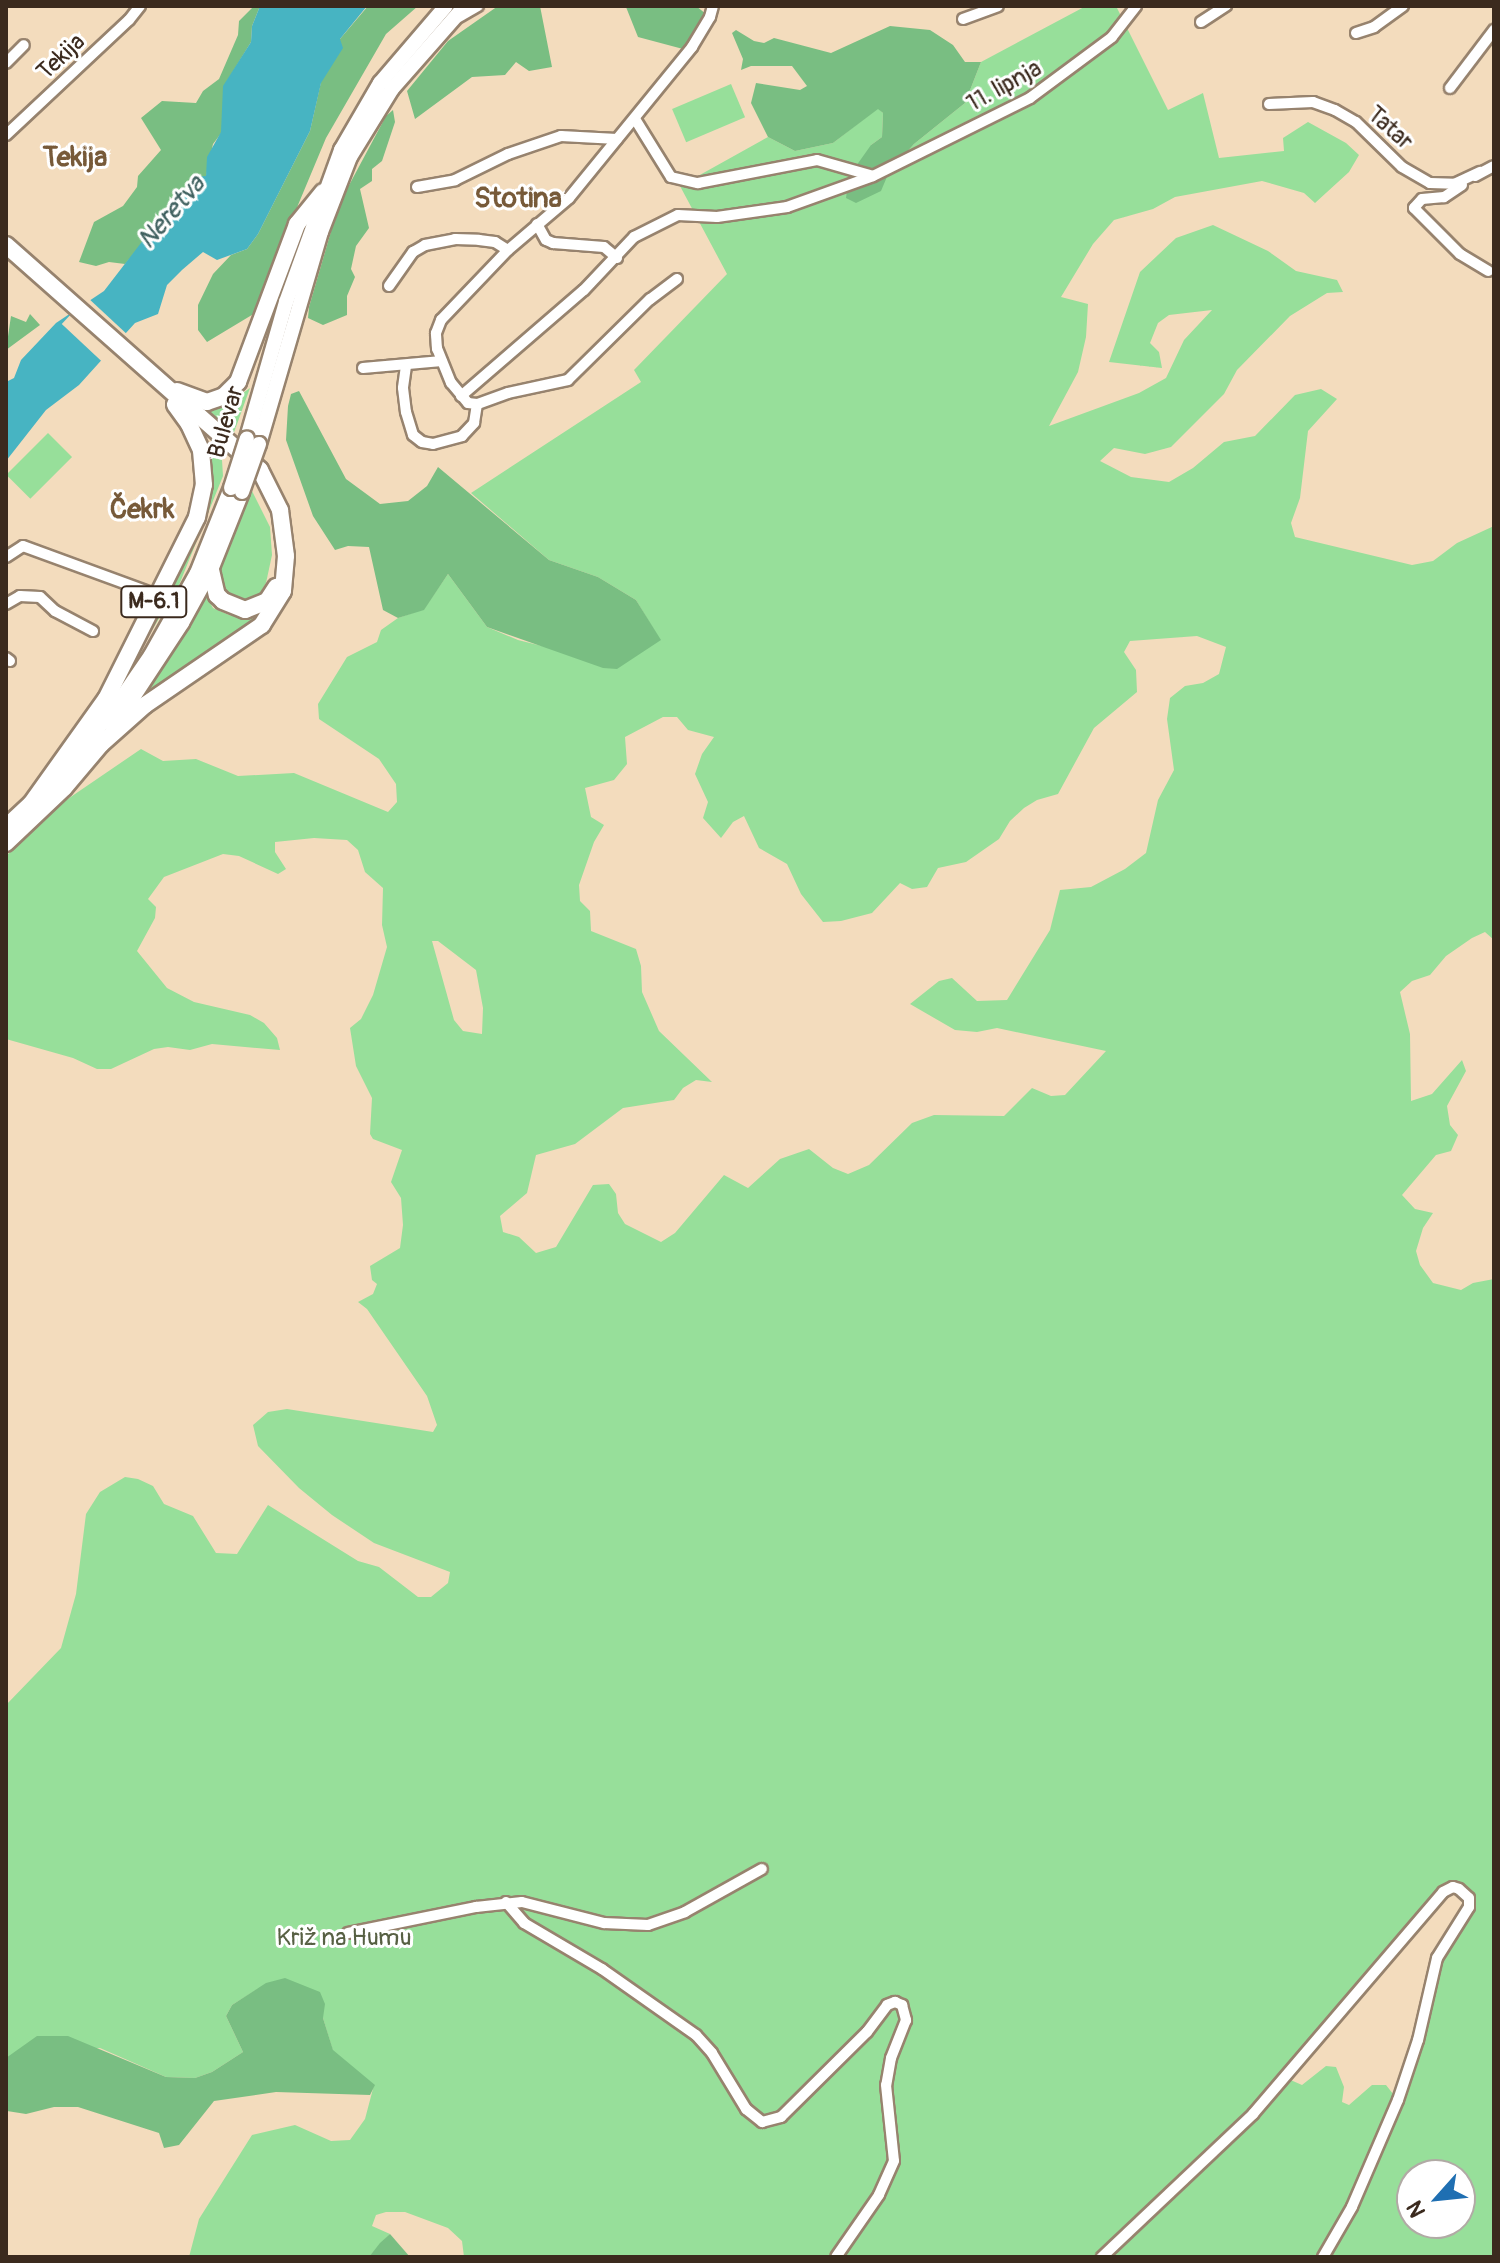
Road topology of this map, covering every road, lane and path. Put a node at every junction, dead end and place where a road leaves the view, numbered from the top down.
1 (140, 6) edge
2 (446, 6) edge
3 (465, 6) edge
4 (478, 6) edge
5 (713, 6) edge
6 (968, 6) edge
7 (998, 6) edge
8 (1136, 6) edge
9 (1226, 6) edge
10 (1403, 6) edge
11 (977, 16) junction
12 (963, 19) dead end
13 (451, 22) junction
14 (1201, 22) dead end
15 (1494, 30) edge
16 (1356, 33) dead end
17 (24, 45) dead end
18 (6, 63) edge
19 (1450, 88) dead end
20 (1269, 104) dead end
21 (635, 119) junction
22 (8, 130) edge
23 (617, 139) junction
24 (1494, 166) edge
25 (1480, 172) junction
26 (873, 176) junction
27 (417, 187) dead end
28 (323, 192) junction
29 (537, 224) junction
30 (6, 245) edge
31 (508, 250) junction
32 (617, 258) junction
33 (1488, 271) dead end
34 (677, 279) dead end
35 (389, 286) dead end
36 (442, 361) junction
37 (406, 366) junction
38 (363, 368) dead end
39 (164, 386) junction
40 (461, 396) junction
41 (477, 404) junction
42 (253, 441) junction
43 (236, 490) junction
44 (6, 557) edge
45 (211, 570) junction
46 (285, 571) junction
47 (157, 595) junction
48 (6, 604) edge
49 (93, 631) dead end
50 (101, 744) junction
51 (31, 804) junction
52 (6, 827) edge
53 (6, 843) edge
54 (762, 1869) dead end
55 (506, 1902) junction
56 (348, 1933) dead end
57 (836, 2257) edge
58 (1102, 2257) edge
59 (1323, 2257) edge

1 - 22 street, Tekija
2 - 28 main road, Bulevar
3 - 13 main road
4 - 13 street
5 - 21 street
6 - 11 street
7 - 11 street
8 - 26 street, 11. lipnja
9 - 14 street
10 - 16 street
11 - 12 street
13 - 42 main road
15 - 19 street
17 - 18 street
20 - 25 street, Tatar
21 - 23 street
21 - 26 street
23 - 27 street
23 - 29 street
24 - 25 street, Tatar
25 - 33 street, Tatar
26 - 32 street, 11. lipnja
28 - 39 main road
28 - 42 main road, Bulevar
29 - 31 street
29 - 32 street
30 - 39 main road, M-6.1
31 - 35 street
31 - 36 street
32 - 40 street, 11. lipnja
34 - 41 street
36 - 37 street
36 - 40 street
37 - 38 street
37 - 41 street
39 - 46 main road, M-6.1
39 - 47 main road, M-6.1
40 - 41 street
42 - 43 main road, Bulevar, bridge
43 - 45 main road
43 - 51 main road, Bulevar
44 - 47 street
45 - 46 main road
45 - 50 main road
46 - 50 main road, M-6.1
47 - 51 main road, M-6.1
48 - 49 street
50 - 53 main road, M-6.1
51 - 52 main road, Bulevar / M-6.1
54 - 55 street
55 - 56 street
55 - 57 street
58 - 59 street

